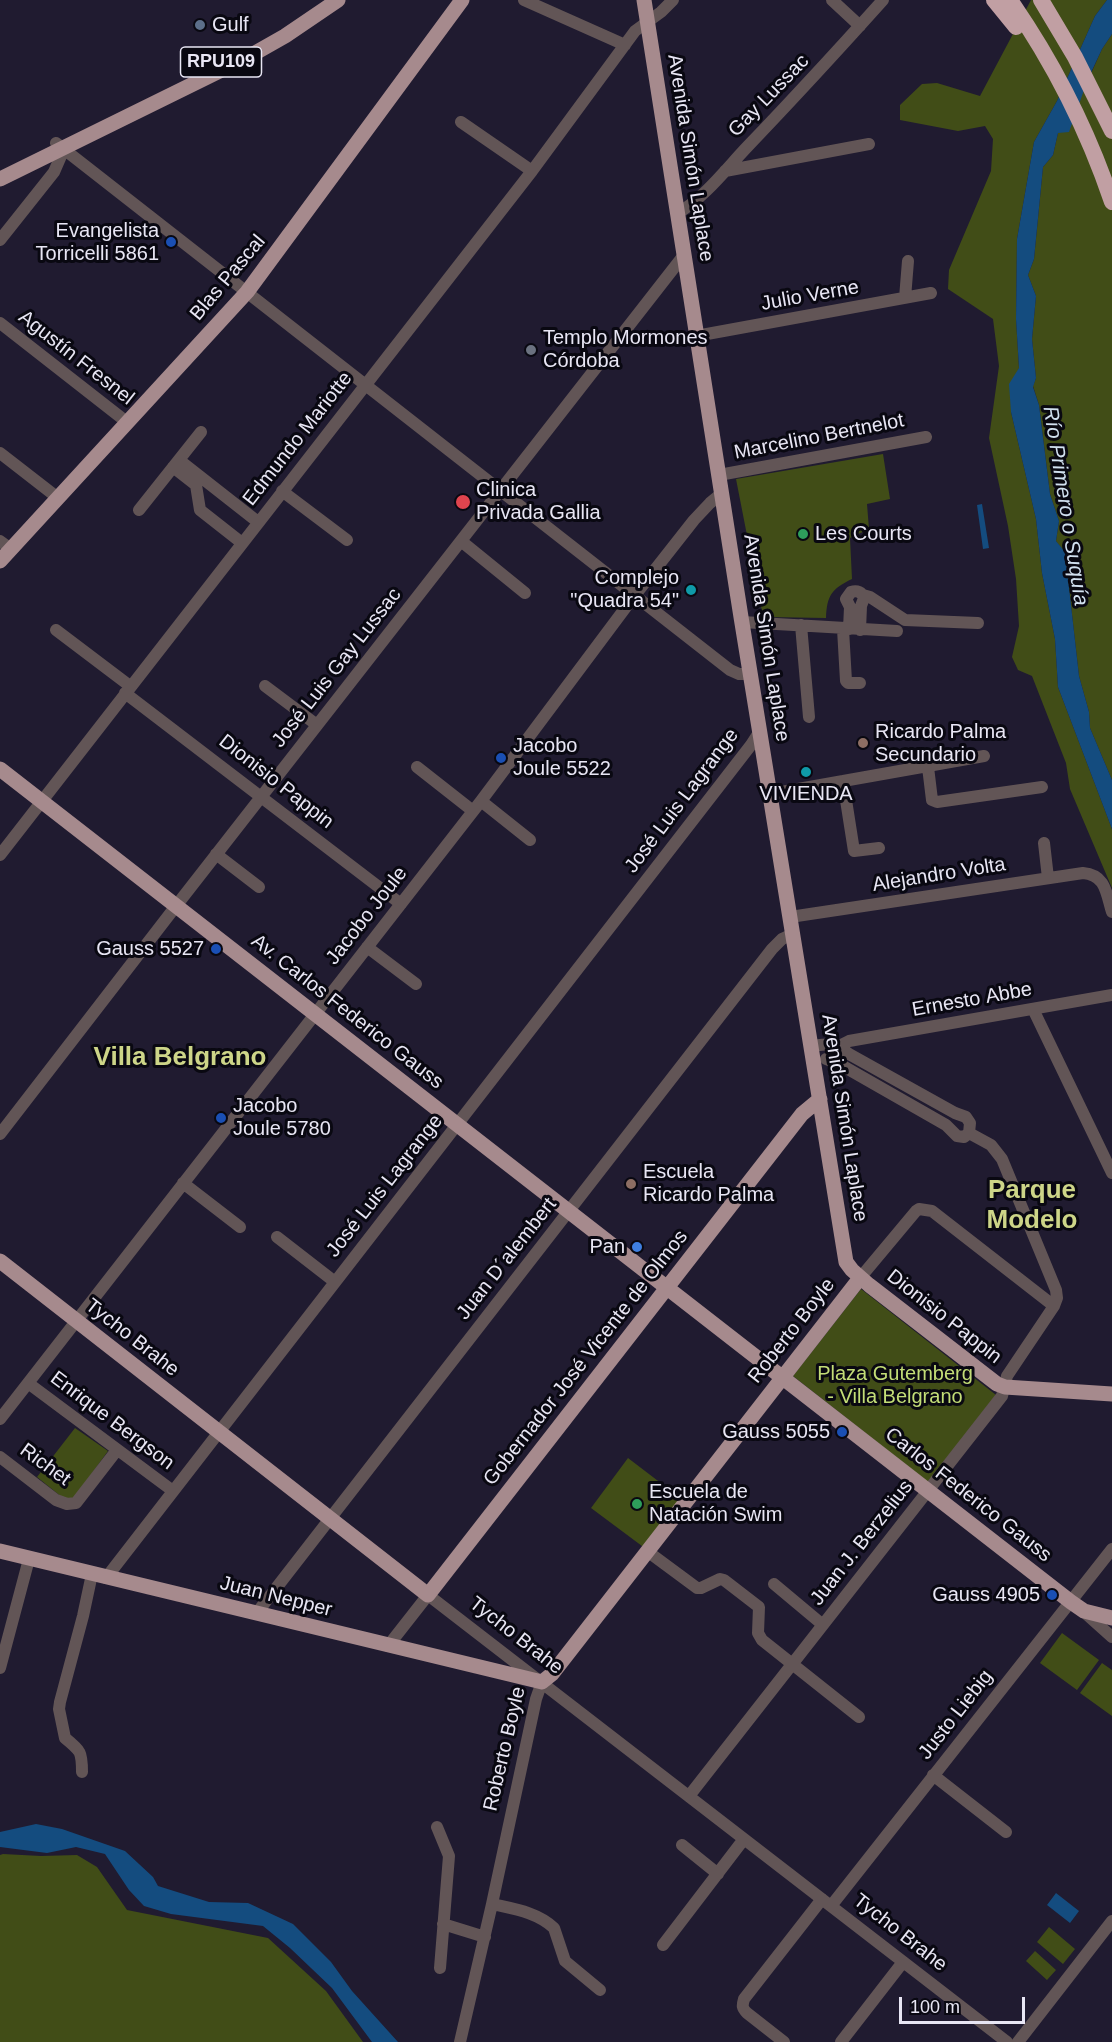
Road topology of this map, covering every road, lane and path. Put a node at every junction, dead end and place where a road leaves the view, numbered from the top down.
1 (325, 0) edge
2 (338, 0) edge
3 (462, 0) edge
4 (524, 0) edge
5 (644, 0) edge
6 (673, 0) edge
7 (832, 0) edge
8 (883, 0) edge
9 (994, 0) edge
10 (1010, 0) edge
11 (1041, 0) edge
12 (1052, 0) edge
13 (647, 23) junction
14 (860, 26) junction
15 (1033, 43) junction
16 (626, 45) junction
17 (651, 50) junction
18 (1112, 108) edge
19 (461, 122) dead end
20 (1112, 131) edge
21 (869, 144) dead end
22 (60, 146) junction
23 (0, 170) edge
24 (532, 171) junction
25 (724, 171) junction
26 (0, 179) edge
27 (1111, 198) edge
28 (678, 213) junction
29 (0, 240) edge
30 (684, 255) junction
31 (908, 261) dead end
32 (247, 292) junction
33 (931, 293) dead end
34 (905, 298) junction
35 (0, 323) edge
36 (696, 336) junction
37 (364, 385) junction
38 (128, 423) junction
39 (201, 432) dead end
40 (926, 436) dead end
41 (0, 453) edge
42 (176, 464) junction
43 (719, 475) junction
44 (198, 481) junction
45 (282, 491) junction
46 (500, 491) junction
47 (721, 494) junction
48 (58, 498) junction
49 (139, 510) dead end
50 (258, 522) junction
51 (347, 540) dead end
52 (461, 541) junction
53 (242, 543) junction
54 (5, 545) edge
55 (0, 561) edge
56 (525, 593) dead end
57 (635, 595) junction
58 (742, 622) junction
59 (978, 622) dead end
60 (801, 625) junction
61 (850, 629) junction
62 (56, 630) dead end
63 (897, 631) dead end
64 (750, 674) junction
65 (860, 683) dead end
66 (265, 686) dead end
67 (128, 690) junction
68 (809, 717) dead end
69 (317, 725) junction
70 (760, 731) junction
71 (984, 756) dead end
72 (417, 767) dead end
73 (928, 767) junction
74 (0, 769) edge
75 (843, 781) junction
76 (1042, 787) dead end
77 (770, 794) junction
78 (261, 797) junction
79 (41, 801) junction
80 (481, 801) junction
81 (473, 811) junction
82 (530, 840) dead end
83 (1044, 843) dead end
84 (879, 848) dead end
85 (216, 854) junction
86 (0, 855) edge
87 (1047, 878) junction
88 (259, 887) dead end
89 (400, 904) junction
90 (176, 906) junction
91 (1112, 912) edge
92 (790, 917) junction
93 (793, 934) junction
94 (367, 947) junction
95 (416, 984) dead end
96 (1112, 995) edge
97 (1033, 1009) junction
98 (315, 1014) junction
99 (811, 1046) junction
100 (839, 1046) junction
101 (820, 1062) junction
102 (820, 1099) junction
103 (457, 1125) junction
104 (969, 1132) junction
105 (0, 1134) edge
106 (1112, 1171) edge
107 (183, 1183) junction
108 (568, 1212) junction
109 (240, 1227) dead end
110 (277, 1237) dead end
111 (0, 1262) edge
112 (860, 1278) junction
113 (1052, 1281) junction
114 (335, 1282) junction
115 (667, 1289) junction
116 (1037, 1291) junction
117 (1054, 1306) junction
118 (76, 1321) junction
119 (783, 1379) junction
120 (28, 1383) junction
121 (1005, 1387) junction
122 (1112, 1394) edge
123 (0, 1419) edge
124 (219, 1432) junction
125 (117, 1450) junction
126 (0, 1457) edge
127 (928, 1490) junction
128 (173, 1491) junction
129 (330, 1518) junction
130 (1112, 1549) edge
131 (0, 1551) edge
132 (647, 1551) junction
133 (29, 1559) junction
134 (99, 1576) junction
135 (774, 1584) dead end
136 (428, 1594) junction
137 (1075, 1605) junction
138 (256, 1614) junction
139 (1112, 1618) edge
140 (824, 1625) junction
141 (1112, 1636) edge
142 (388, 1646) junction
143 (793, 1665) junction
144 (0, 1668) edge
145 (542, 1682) junction
146 (859, 1717) dead end
147 (82, 1772) dead end
148 (933, 1775) junction
149 (689, 1796) junction
150 (436, 1827) dead end
151 (1006, 1832) dead end
152 (744, 1839) junction
153 (682, 1845) dead end
154 (718, 1874) junction
155 (826, 1903) junction
156 (492, 1904) junction
157 (1112, 1921) edge
158 (443, 1924) junction
159 (485, 1937) junction
160 (663, 1945) dead end
161 (903, 1962) junction
162 (440, 1968) dead end
163 (600, 1990) dead end
164 (460, 2042) edge
165 (784, 2042) edge
166 (841, 2042) edge
167 (1007, 2042) edge
168 (1018, 2042) edge

1 - 22 main road, RPU109
2 - 22 main road, RPU109
3 - 32 main road, Blas Pascal
4 - 16 street
5 - 13 main road, Avenida Simón Laplace
6 - 13 street, Edmundo Mariotte
7 - 14 street
8 - 14 street, Gay Lussac
9 - 15 highway
10 - 15 highway
11 - 20 highway
12 - 18 highway
13 - 16 street, Edmundo Mariotte
13 - 17 main road, Avenida Simón Laplace
14 - 25 street, Gay Lussac
15 - 27 highway
16 - 17 street
16 - 24 street, Edmundo Mariotte
17 - 28 main road, Avenida Simón Laplace
19 - 24 street
21 - 25 street
22 - 23 main road, RPU109
22 - 26 main road, RPU109
22 - 29 street
22 - 32 street
24 - 37 street, Edmundo Mariotte
25 - 28 street, Gay Lussac
28 - 30 main road, Avenida Simón Laplace
30 - 36 main road, Avenida Simón Laplace
30 - 46 street, José Luis Gay Lussac
31 - 34 street
32 - 37 street
32 - 38 main road, Blas Pascal
33 - 34 street, Julio Verne
34 - 36 street, Julio Verne
35 - 38 street, Agustín Fresnel
36 - 43 main road, Avenida Simón Laplace
37 - 45 street, Edmundo Mariotte
37 - 46 street
38 - 48 main road, Blas Pascal
39 - 42 street
40 - 43 street, Marcelino Bertnelot
41 - 48 street
42 - 44 street
42 - 49 street
43 - 47 main road, Avenida Simón Laplace
44 - 50 street
44 - 53 street
45 - 50 street, Edmundo Mariotte
45 - 51 street
46 - 52 street, José Luis Gay Lussac
46 - 57 street
47 - 57 street, Jacobo Joule
47 - 58 main road, Avenida Simón Laplace
48 - 54 main road, Blas Pascal
50 - 53 street, Edmundo Mariotte
52 - 56 street
52 - 69 street, José Luis Gay Lussac
53 - 67 street, Edmundo Mariotte
54 - 55 main road, Blas Pascal
57 - 64 street
57 - 80 street, Jacobo Joule
58 - 60 street
58 - 64 main road, Avenida Simón Laplace
59 - 61 street
60 - 61 street
60 - 68 street
61 - 63 street
61 - 65 street
62 - 67 street, Dionisio Pappin
64 - 70 main road, Avenida Simón Laplace
66 - 69 street
67 - 78 street, Dionisio Pappin
67 - 79 street, Edmundo Mariotte
69 - 78 street, José Luis Gay Lussac
70 - 77 main road, Avenida Simón Laplace
70 - 103 street, José Luis Lagrange
71 - 73 street
72 - 81 street
73 - 75 street
73 - 76 street
74 - 79 main road, Av. Carlos Federico Gauss
75 - 77 street
75 - 84 street
77 - 92 main road, Avenida Simón Laplace
78 - 85 street, José Luis Gay Lussac
78 - 89 street, Dionisio Pappin
79 - 86 street, Edmundo Mariotte
79 - 90 main road, Av. Carlos Federico Gauss
80 - 81 street, Jacobo Joule
80 - 82 street
81 - 89 street, Jacobo Joule
83 - 87 street
85 - 88 street
85 - 90 street, José Luis Gay Lussac
87 - 91 street, Alejandro Volta
87 - 92 street, Alejandro Volta
89 - 94 street, Jacobo Joule
90 - 98 main road, Av. Carlos Federico Gauss
90 - 105 street, José Luis Gay Lussac
92 - 93 main road, Avenida Simón Laplace
93 - 99 main road, Avenida Simón Laplace
93 - 108 street, Juan D´alembert
94 - 95 street
94 - 98 street, Jacobo Joule
96 - 97 street, Ernesto Abbe
97 - 100 street, Ernesto Abbe
97 - 106 street
98 - 103 main road, Av. Carlos Federico Gauss
98 - 107 street, Jacobo Joule
99 - 100 street, Ernesto Abbe
99 - 101 main road, Avenida Simón Laplace
100 - 101 street, Ernesto Abbe
100 - 104 street
101 - 102 main road, Avenida Simón Laplace
101 - 104 street
102 - 112 main road, Avenida Simón Laplace
102 - 115 main road, Gobernador José Vicente de Olmos
103 - 108 main road, Av. Carlos Federico Gauss
103 - 114 street, José Luis Lagrange
104 - 113 street
107 - 109 street
107 - 118 street, Jacobo Joule
108 - 115 main road, Av. Carlos Federico Gauss
108 - 129 street, Juan D´alembert
110 - 114 street
111 - 118 main road, Tycho Brahe
112 - 116 street, Roberto Boyle
112 - 119 main road, Roberto Boyle
112 - 121 main road, Dionisio Pappin
113 - 116 street
113 - 117 street
114 - 124 street, José Luis Lagrange
115 - 119 main road, Carlos Federico Gauss
115 - 136 main road, Gobernador José Vicente de Olmos
116 - 117 street
117 - 121 street, Juan J. Berzelius
118 - 120 street, Jacobo Joule
118 - 124 main road, Tycho Brahe
119 - 127 main road, Carlos Federico Gauss
119 - 132 main road, Roberto Boyle
120 - 123 street, Jacobo Joule
120 - 125 street, Enrique Bergson
121 - 122 main road, Dionisio Pappin
121 - 127 street, Juan J. Berzelius
124 - 128 street, José Luis Lagrange
124 - 129 main road, Tycho Brahe
125 - 126 street, Richet
125 - 128 street, Enrique Bergson
127 - 137 main road, Carlos Federico Gauss
127 - 140 street, Juan J. Berzelius
128 - 134 street, José Luis Lagrange
129 - 136 main road, Tycho Brahe
129 - 138 street, Juan D´alembert
130 - 137 street, Justo Liebig
131 - 133 main road, Juan Nepper
132 - 143 street
132 - 145 main road, Roberto Boyle
133 - 134 main road, Juan Nepper
133 - 144 street
134 - 138 main road, Juan Nepper
134 - 147 street
135 - 140 street
136 - 142 street, Gobernador José Vicente de Olmos
136 - 145 street, Tycho Brahe
137 - 139 main road
137 - 141 street, Carlos Federico Gauss
137 - 148 street, Justo Liebig
138 - 142 main road, Juan Nepper
139 - 141 street, Carlos Federico Gauss
140 - 143 street, Juan J. Berzelius
142 - 145 main road, Juan Nepper
143 - 146 street
143 - 149 street, Juan J. Berzelius
145 - 149 street, Tycho Brahe
145 - 156 street, Roberto Boyle
148 - 151 street
148 - 155 street, Justo Liebig
149 - 152 street, Tycho Brahe
150 - 158 street
152 - 154 street
152 - 155 street, Tycho Brahe
153 - 154 street
154 - 160 street
155 - 161 street, Tycho Brahe
155 - 165 street, Justo Liebig
156 - 159 street, Roberto Boyle
156 - 163 street
157 - 168 street
158 - 159 street
158 - 162 street
159 - 164 street, Roberto Boyle
161 - 166 street
161 - 167 street, Tycho Brahe

